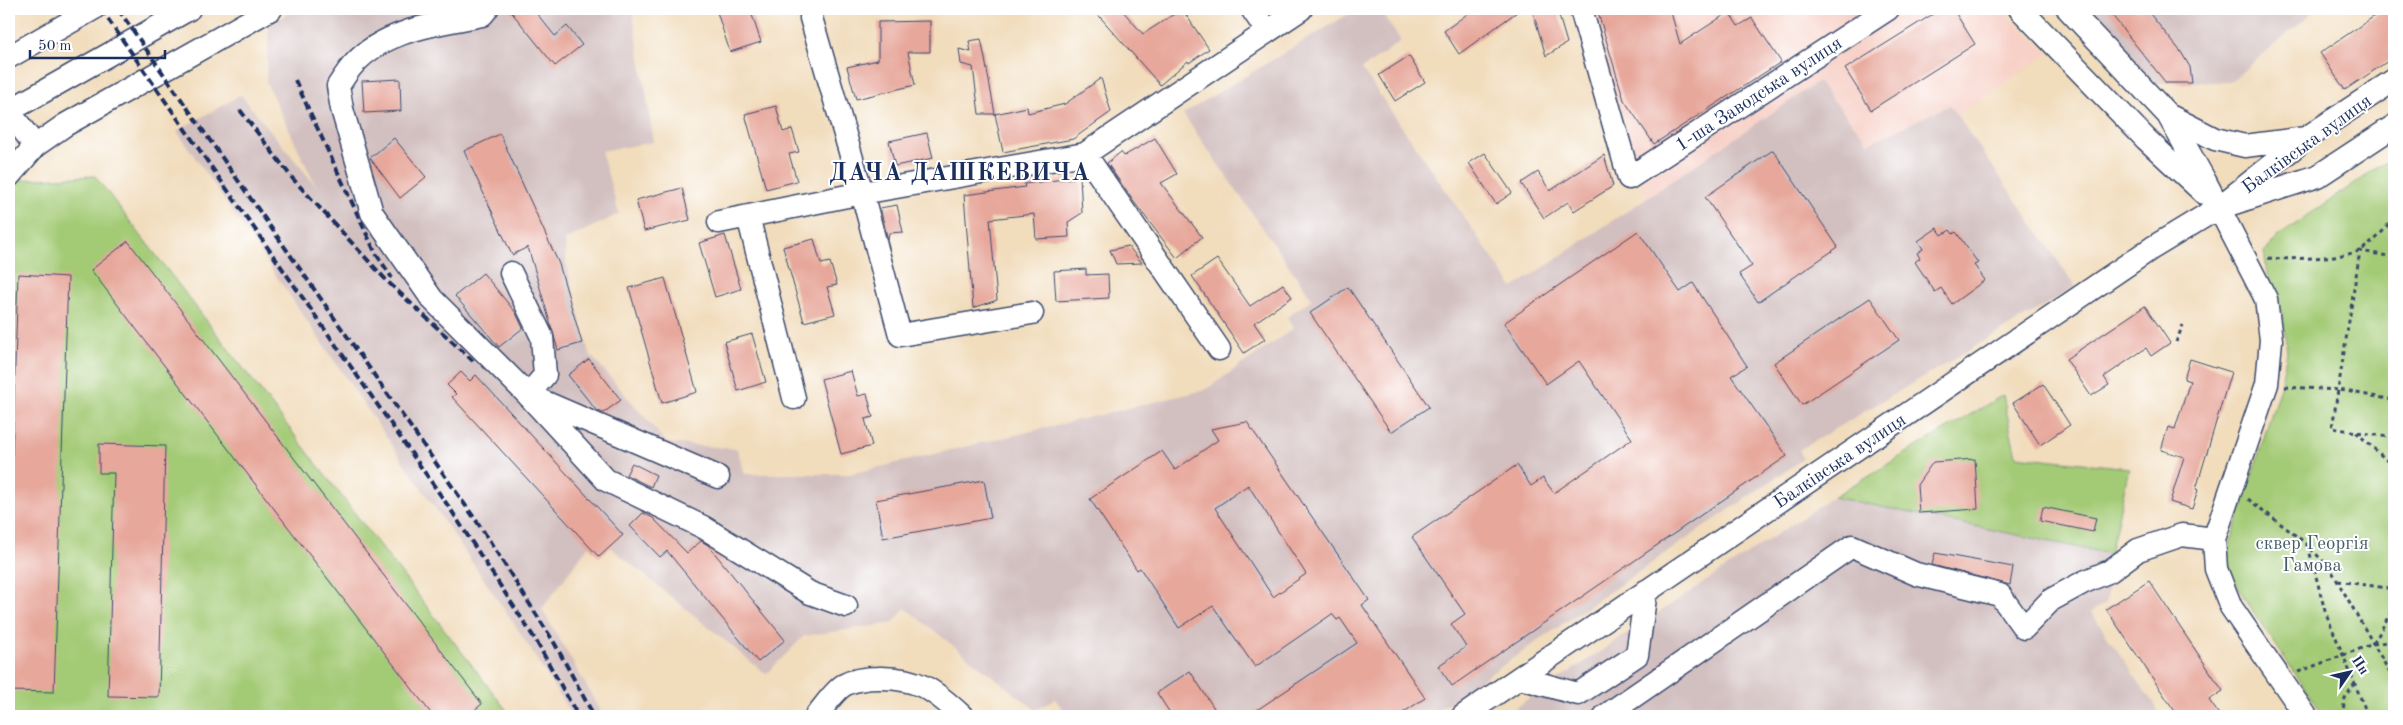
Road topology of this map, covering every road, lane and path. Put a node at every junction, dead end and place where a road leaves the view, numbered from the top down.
1 (94, 9) edge
2 (189, 9) edge
3 (271, 9) edge
4 (487, 9) edge
5 (1252, 9) edge
6 (1301, 9) edge
7 (1582, 9) edge
8 (1888, 9) edge
9 (2020, 9) edge
10 (2068, 9) edge
11 (811, 13) edge
12 (1266, 31) junction
13 (9, 58) edge
14 (2394, 80) edge
15 (9, 111) edge
16 (2168, 115) junction
17 (2394, 126) edge
18 (2306, 138) junction
19 (36, 146) junction
20 (1085, 154) junction
21 (9, 176) edge
22 (862, 193) junction
23 (2218, 208) junction
24 (748, 216) junction
25 (2394, 217) edge
26 (720, 222) dead end
27 (2360, 251) junction
28 (2242, 256) junction
29 (2394, 257) edge
30 (511, 273) dead end
31 (1032, 313) dead end
32 (2183, 325) dead end
33 (2176, 342) dead end
34 (1219, 349) dead end
35 (2267, 384) junction
36 (2340, 390) junction
37 (528, 395) junction
38 (794, 398) dead end
39 (2394, 400) edge
40 (2356, 431) junction
41 (2394, 438) edge
42 (2394, 467) edge
43 (718, 477) dead end
44 (2231, 488) junction
45 (2214, 538) junction
46 (2308, 546) junction
47 (2338, 581) junction
48 (2394, 590) edge
49 (1646, 592) junction
50 (846, 606) dead end
51 (2394, 606) edge
52 (2394, 641) edge
53 (2373, 644) junction
54 (1520, 678) junction
55 (2280, 678) junction
56 (2394, 680) edge
57 (2356, 683) junction
58 (816, 716) edge
59 (962, 716) edge
60 (1462, 716) edge
61 (1605, 716) edge
62 (2306, 716) edge
63 (2342, 716) edge
64 (2368, 716) edge

1 - 13 street
2 - 15 street
3 - 19 street
4 - 37 street
5 - 12 street
6 - 12 street
7 - 8 street, 1-ша Заводська вулиця
9 - 23 street
10 - 16 street
11 - 22 street
12 - 20 street
14 - 18 street, Балківська вулиця
15 - 19 street
16 - 18 street
16 - 23 street
17 - 23 street, Балківська вулиця
18 - 23 street, Балківська вулиця
19 - 21 street
20 - 22 street
20 - 34 street
22 - 24 street
22 - 31 street
23 - 28 street
23 - 49 street, Балківська вулиця
24 - 26 street
24 - 38 street
25 - 27 path
27 - 28 path
27 - 29 path
27 - 36 path
28 - 35 street
30 - 37 street
32 - 33 path
35 - 36 path
35 - 44 street
36 - 39 path
36 - 40 path
37 - 43 street
37 - 50 street
40 - 41 path
40 - 42 path
44 - 45 street
44 - 46 path
45 - 55 street
45 - 61 street
46 - 47 path
46 - 57 path
47 - 48 path
47 - 53 path
49 - 54 street, Балківська вулиця
49 - 54 street
51 - 53 path
52 - 53 path
53 - 55 path
53 - 56 path
54 - 60 street, Балківська вулиця
55 - 62 street
57 - 63 path
57 - 64 path
58 - 59 street

